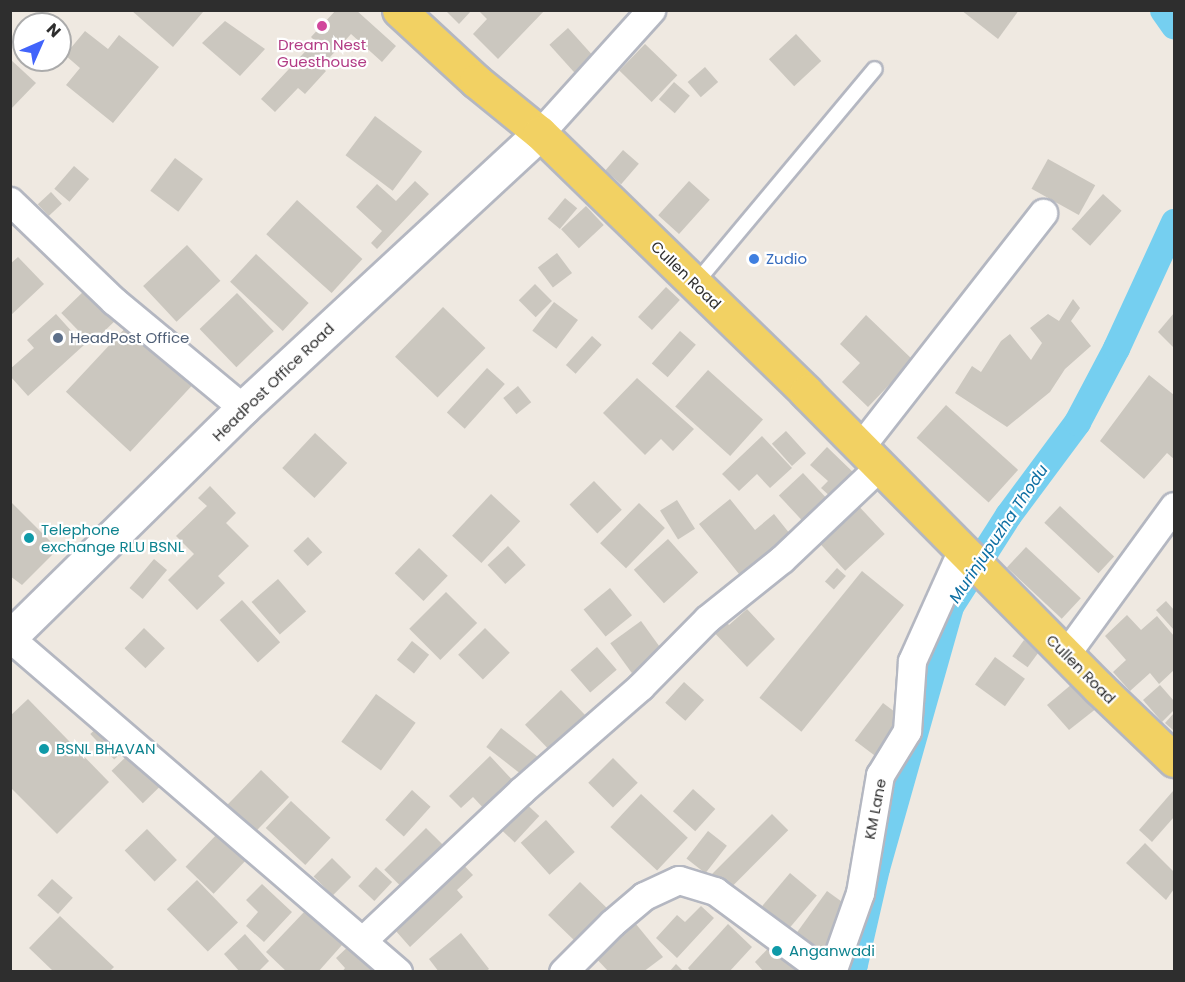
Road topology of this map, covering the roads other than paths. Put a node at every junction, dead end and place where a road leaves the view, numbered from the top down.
1 (399, 10) edge
2 (651, 10) edge
3 (875, 69) dead end
4 (540, 132) junction
5 (10, 201) edge
6 (1043, 213) dead end
7 (695, 284) junction
8 (243, 408) junction
9 (871, 456) junction
10 (1174, 506) edge
11 (962, 550) junction
12 (10, 638) edge
13 (1066, 654) junction
14 (1174, 760) edge
15 (364, 939) junction
16 (399, 972) edge
17 (563, 972) edge
18 (825, 972) edge
19 (832, 972) edge

1 - 4 main road, Cullen Road
2 - 4 street
3 - 7 lane
4 - 7 main road, Cullen Road
4 - 8 main road, HeadPost Office Road
5 - 8 street
6 - 9 street
7 - 9 main road, Cullen Road
8 - 12 main road, HeadPost Office Road
9 - 11 main road, Cullen Road
9 - 15 street
10 - 13 street
11 - 13 main road, Cullen Road
11 - 19 street, KM Lane
12 - 15 street
13 - 14 main road, Cullen Road
15 - 16 street
17 - 18 street

